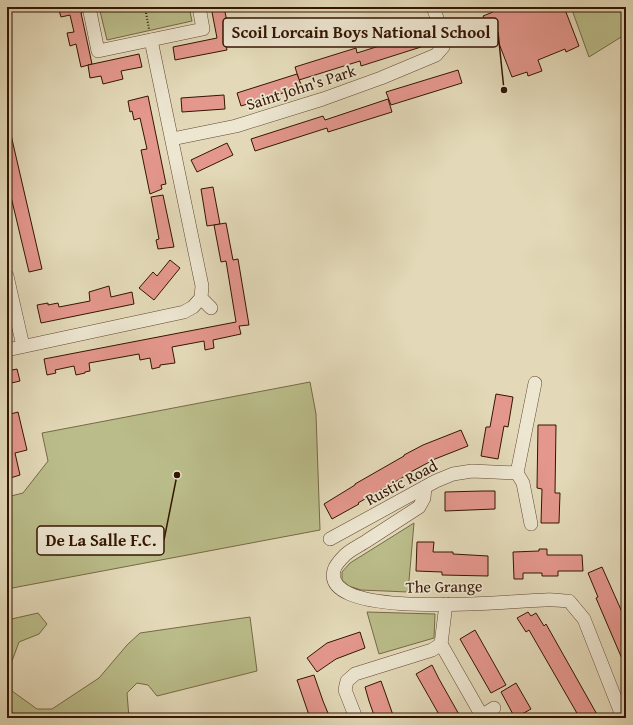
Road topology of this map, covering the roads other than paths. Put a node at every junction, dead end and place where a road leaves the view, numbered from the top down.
1 (89, 7) edge
2 (199, 7) edge
3 (433, 7) edge
4 (151, 40) junction
5 (172, 139) junction
6 (7, 276) edge
7 (201, 298) junction
8 (211, 308) dead end
9 (23, 346) junction
10 (7, 350) edge
11 (536, 383) dead end
12 (517, 473) junction
13 (424, 487) junction
14 (531, 524) dead end
15 (330, 539) dead end
16 (446, 604) junction
17 (442, 644) junction
18 (494, 708) dead end
19 (480, 717) edge
20 (356, 718) edge
21 (623, 718) edge

1 - 4 street
2 - 4 street
3 - 5 street, Saint John's Park
4 - 5 street
5 - 7 street
6 - 9 street
7 - 8 street
7 - 9 street
9 - 10 street
11 - 12 street
12 - 13 street, Rustic Road
12 - 14 street
13 - 15 street, Rustic Road
13 - 16 street, The Grange
16 - 17 street
16 - 21 street, The Grange
17 - 19 street
17 - 20 street
18 - 19 street

